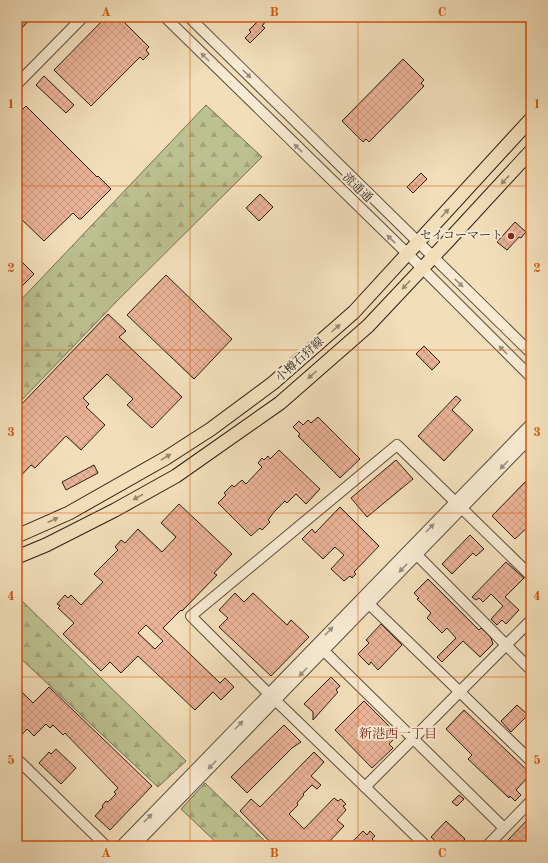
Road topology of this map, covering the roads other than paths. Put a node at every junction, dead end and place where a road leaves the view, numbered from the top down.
1 (83, 17) edge
2 (165, 17) edge
3 (189, 17) edge
4 (17, 84) edge
5 (531, 119) edge
6 (531, 151) edge
7 (418, 242) junction
8 (407, 254) junction
9 (433, 257) junction
10 (422, 268) junction
11 (531, 353) edge
12 (531, 377) edge
13 (531, 424) edge
14 (531, 437) edge
15 (459, 505) junction
16 (17, 536) edge
17 (413, 551) junction
18 (17, 557) edge
19 (531, 576) edge
20 (366, 601) junction
21 (531, 620) edge
22 (506, 646) junction
23 (320, 648) junction
24 (531, 670) edge
25 (460, 692) junction
26 (272, 697) junction
27 (413, 739) junction
28 (17, 759) edge
29 (531, 761) edge
30 (365, 787) junction
31 (531, 801) edge
32 (504, 828) junction
33 (106, 846) edge
34 (121, 846) edge
35 (134, 846) edge
36 (426, 846) edge
37 (487, 846) edge

1 - 4 street
8 -> 2 street, 流通通
3 -> 7 street, 流通通
7 -> 5 main road, 小樽石狩線
6 -> 9 main road, 小樽石狩線
7 - 8 main road, 小樽石狩線
7 - 9 street, 流通通
8 - 10 street, 流通通
16 -> 8 main road, 小樽石狩線
9 - 10 main road, 小樽石狩線
9 -> 11 street, 流通通
12 -> 10 street, 流通通
10 -> 18 main road, 小樽石狩線
13 - 15 street
14 -> 15 street
15 - 17 street
15 - 19 street
15 - 26 street
17 - 20 street
17 - 22 street
20 - 23 street
20 - 25 street
21 - 22 street
22 - 24 street
22 - 25 street
23 - 26 street
23 - 27 street
25 - 27 street
25 - 29 street
26 - 30 street
34 -> 26 street
26 -> 35 street
27 - 30 street
27 - 32 street
28 - 33 street
30 - 36 street
31 - 32 street
32 - 37 street

